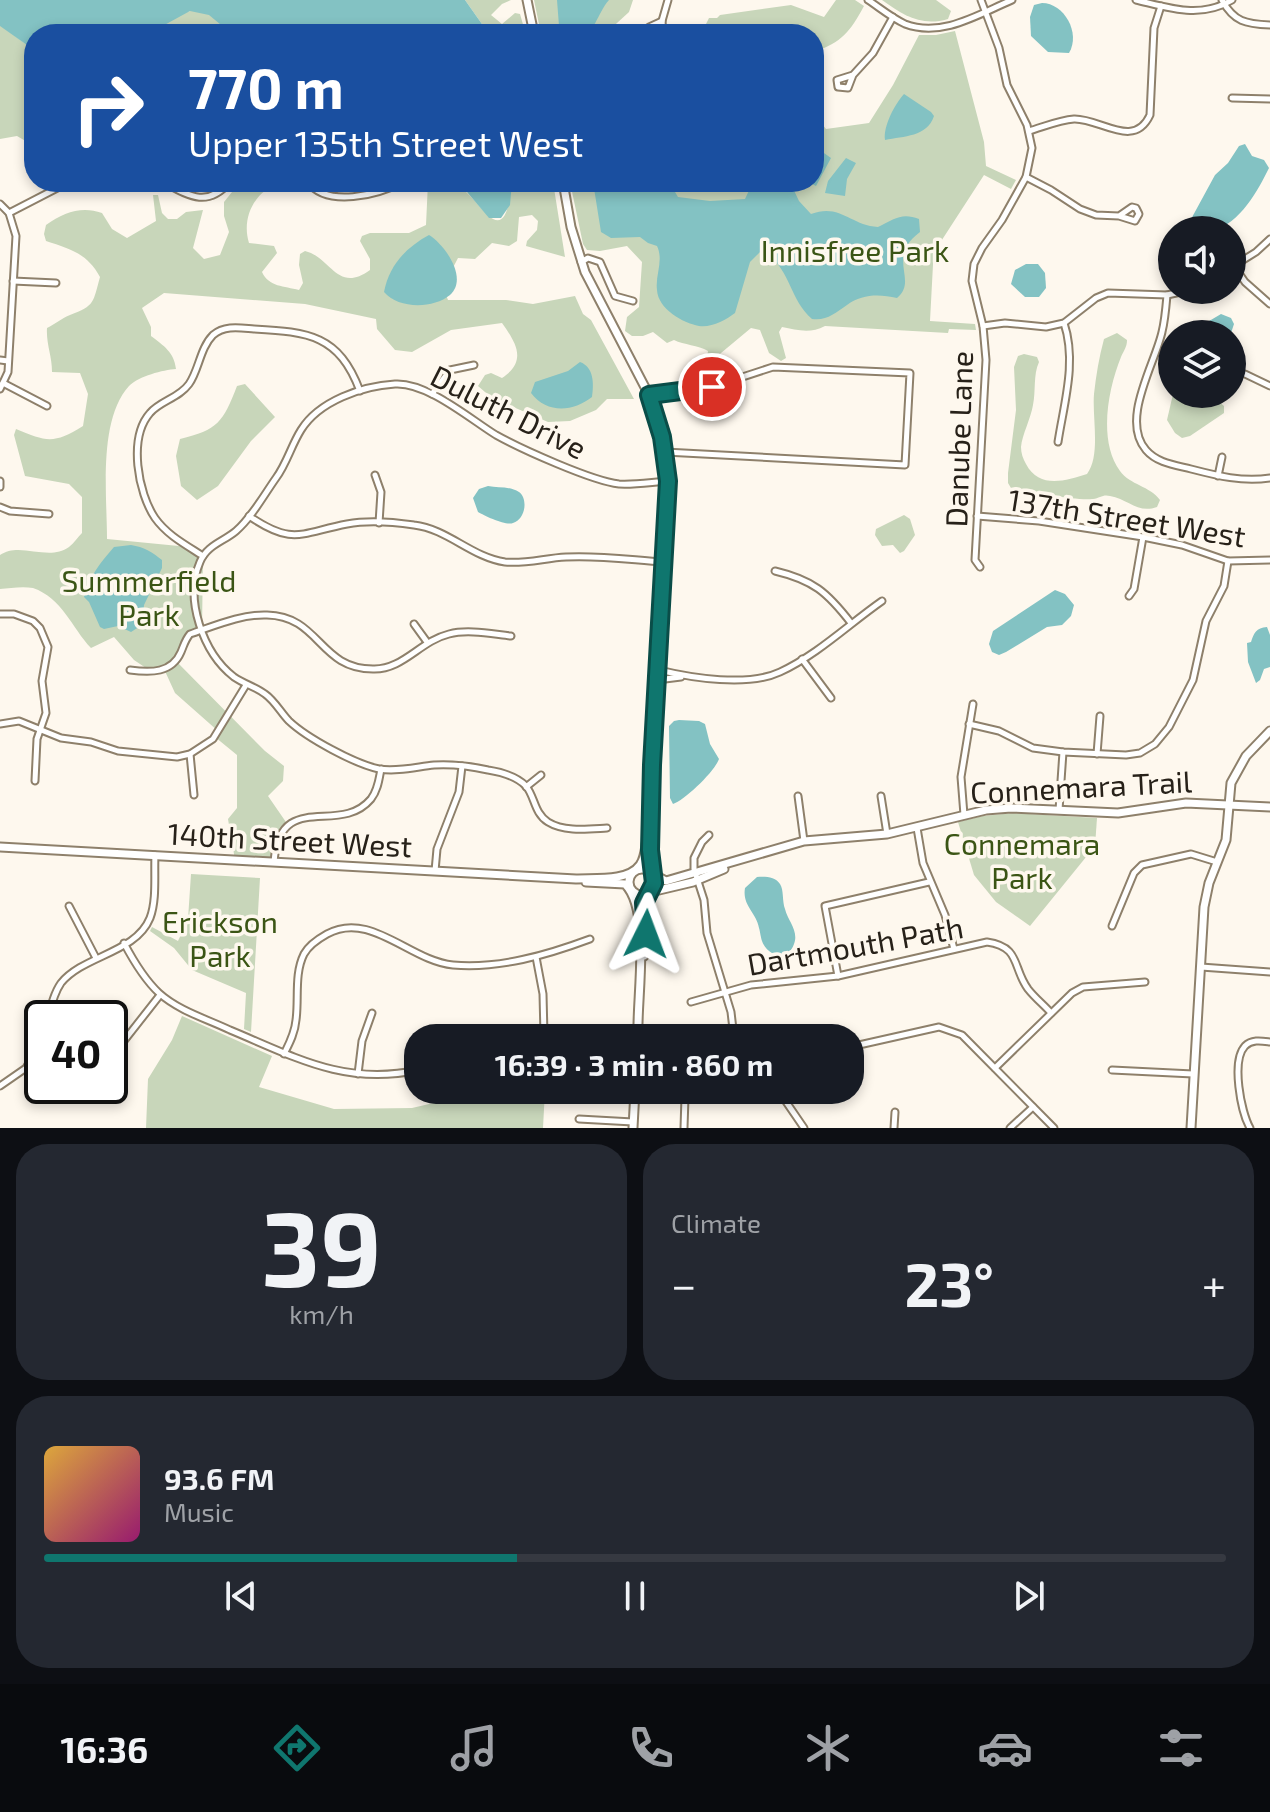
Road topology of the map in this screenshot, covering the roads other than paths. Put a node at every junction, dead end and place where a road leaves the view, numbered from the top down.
1 (527, 0) edge
2 (668, 0) edge
3 (868, 0) edge
4 (981, 0) edge
5 (1012, 0) edge
6 (1136, 0) edge
7 (1232, 0) edge
8 (1223, 2) edge
9 (1161, 6) junction
10 (985, 11) junction
11 (893, 17) junction
12 (662, 21) junction
13 (532, 24) edge
14 (656, 24) edge
15 (662, 24) edge
16 (1270, 25) edge
17 (853, 75) dead end
18 (1232, 98) dead end
19 (1270, 99) edge
20 (1029, 131) junction
21 (1026, 177) junction
22 (50, 192) edge
23 (184, 192) edge
24 (220, 192) edge
25 (318, 192) edge
26 (371, 192) edge
27 (565, 192) edge
28 (0, 204) edge
29 (9, 213) junction
30 (1119, 216) dead end
31 (1270, 239) edge
32 (1246, 258) edge
33 (581, 262) junction
34 (13, 281) junction
35 (56, 283) dead end
36 (1246, 283) edge
37 (1158, 295) edge
38 (633, 301) dead end
39 (1166, 304) edge
40 (1270, 304) edge
41 (1064, 323) junction
42 (983, 326) junction
43 (0, 360) edge
44 (8, 361) junction
45 (474, 365) dead end
46 (1246, 374) edge
47 (2, 386) edge
48 (1270, 386) edge
49 (360, 391) junction
50 (432, 394) junction
51 (649, 395) junction
52 (47, 406) dead end
53 (1058, 442) dead end
54 (665, 452) junction
55 (1222, 457) dead end
56 (375, 475) dead end
57 (1218, 476) junction
58 (1270, 478) edge
59 (668, 481) junction
60 (0, 507) edge
61 (49, 514) dead end
62 (249, 516) junction
63 (977, 516) junction
64 (379, 523) junction
65 (1143, 537) junction
66 (203, 556) junction
67 (1270, 560) edge
68 (1228, 561) junction
69 (664, 562) junction
70 (980, 567) dead end
71 (775, 571) dead end
72 (1129, 596) dead end
73 (882, 601) dead end
74 (0, 614) edge
75 (851, 623) junction
76 (414, 624) dead end
77 (202, 630) junction
78 (511, 636) dead end
79 (427, 642) junction
80 (802, 659) junction
81 (130, 670) dead end
82 (658, 670) junction
83 (686, 677) junction
84 (657, 680) junction
85 (246, 685) junction
86 (831, 698) dead end
87 (973, 704) dead end
88 (1100, 716) dead end
89 (0, 724) edge
90 (969, 724) junction
91 (40, 729) junction
92 (1270, 731) edge
93 (1063, 752) junction
94 (190, 754) junction
95 (1097, 754) junction
96 (652, 765) junction
97 (462, 766) junction
98 (381, 769) junction
99 (541, 775) dead end
100 (35, 781) dead end
101 (526, 787) junction
102 (194, 795) dead end
103 (798, 796) dead end
104 (881, 796) dead end
105 (1228, 805) junction
106 (1270, 807) edge
107 (1059, 810) junction
108 (964, 815) junction
109 (607, 828) dead end
110 (917, 828) junction
111 (887, 834) junction
112 (709, 835) dead end
113 (804, 841) junction
114 (0, 847) edge
115 (155, 855) junction
116 (274, 862) junction
117 (1217, 862) junction
118 (435, 871) junction
119 (634, 872) junction
120 (653, 874) junction
121 (696, 877) junction
122 (576, 879) junction
123 (929, 882) junction
124 (631, 890) junction
125 (650, 893) junction
126 (69, 906) dead end
127 (1112, 926) dead end
128 (590, 939) dead end
129 (124, 943) junction
130 (954, 949) junction
131 (536, 957) junction
132 (96, 958) junction
133 (1201, 967) junction
134 (1270, 972) edge
135 (838, 976) junction
136 (640, 977) junction
137 (1145, 982) dead end
138 (725, 991) junction
139 (160, 995) junction
140 (53, 1000) edge
141 (691, 1002) dead end
142 (372, 1013) dead end
143 (1051, 1013) junction
144 (544, 1024) edge
145 (638, 1024) edge
146 (731, 1024) edge
147 (128, 1036) edge
148 (1270, 1042) edge
149 (864, 1044) edge
150 (284, 1054) junction
151 (995, 1068) junction
152 (24, 1070) edge
153 (1112, 1070) dead end
154 (404, 1072) edge
155 (358, 1074) junction
156 (1193, 1074) junction
157 (0, 1086) edge
158 (634, 1104) edge
159 (685, 1104) edge
160 (788, 1104) edge
161 (1033, 1107) junction
162 (895, 1112) dead end
163 (579, 1119) dead end
164 (633, 1125) edge
165 (684, 1128) edge
166 (804, 1128) edge
167 (894, 1128) edge
168 (1010, 1128) edge
169 (1054, 1128) edge
170 (1191, 1128) edge
171 (1250, 1128) edge

1 - 13 street
2 - 12 street
3 - 11 street
4 - 10 street, Danube Lane
5 - 10 street
6 - 9 street
7 - 8 street
8 - 9 street
8 - 16 street
9 - 20 street
10 - 11 street
10 - 20 street, Danube Lane
11 - 17 street
12 - 14 street
12 - 15 street
18 - 19 street
20 - 21 street, Danube Lane
21 - 30 street
21 - 42 street, Danube Lane
22 - 29 street
23 - 24 street
25 - 26 street
27 - 33 street
28 - 29 street
29 - 34 street
31 - 32 street
33 - 38 street
33 - 51 street
34 - 35 street
34 - 44 street
36 - 40 street
37 - 41 street
39 - 57 street
41 - 42 street
41 - 53 street
42 - 63 street, Danube Lane
43 - 44 street
44 - 47 street
45 - 50 street
46 - 48 street
47 - 52 street
49 - 50 street, Duluth Drive
49 - 62 street, Duluth Drive
49 - 66 street
50 - 59 street, Duluth Drive
51 - 54 street
51 - 54 street
54 - 59 street
55 - 57 street
56 - 64 street
57 - 58 street
59 - 69 street
60 - 61 street
62 - 64 street
62 - 66 street, Duluth Drive
63 - 65 street, 137th Street West
63 - 70 street, Danube Lane
64 - 69 street
65 - 68 street, 137th Street West
65 - 72 street
66 - 77 street
67 - 68 street, 137th Street West
68 - 95 street
69 - 82 street
71 - 75 street
73 - 75 street
74 - 91 street
75 - 80 street
76 - 79 street
77 - 79 street
77 - 81 street
77 - 85 street
78 - 79 street
80 - 83 street
80 - 86 street
82 - 83 street
82 - 84 street
83 - 84 street
84 - 96 street
85 - 94 street
85 - 98 street
87 - 90 street
88 - 95 street
89 - 91 street
90 - 93 street
90 - 108 street
91 - 94 street
91 - 100 street
92 - 105 street
93 - 95 street
93 - 107 street
94 - 102 street
96 - 119 street
96 - 120 street
97 - 98 street
97 - 101 street
97 - 118 street
98 - 116 street
99 - 101 street
101 - 109 street
103 - 113 street
104 - 111 street
105 - 106 street, Connemara Trail
105 - 107 street, Connemara Trail
105 - 117 street
107 - 108 street, Connemara Trail
108 - 110 street, Connemara Trail
110 - 111 street, Connemara Trail
110 - 123 street
111 - 113 street, Connemara Trail
112 - 121 street
113 - 121 street, Connemara Trail
114 - 115 street, 140th Street West
115 - 116 street, 140th Street West
115 - 129 street
116 - 118 street, 140th Street West
117 - 127 street
117 - 133 street
118 - 122 street, 140th Street West
119 - 120 street
119 - 122 street, 140th Street West
119 - 124 street
120 - 121 street, Connemara Trail
120 - 125 street
121 - 125 street, Connemara Trail
121 - 138 street
122 - 124 street, 140th Street West
123 - 130 street
123 - 135 street
124 - 125 street
124 - 136 street
125 - 136 street
126 - 132 street
128 - 131 street
129 - 132 street
129 - 139 street
130 - 135 street, Dartmouth Path
130 - 143 street, Dartmouth Path
131 - 144 street
131 - 150 street
132 - 140 street
133 - 134 street
133 - 156 street
135 - 138 street, Dartmouth Path
136 - 145 street
137 - 143 street
138 - 141 street, Dartmouth Path
138 - 146 street
139 - 147 street
139 - 150 street
142 - 155 street
143 - 151 street
148 - 171 street
149 - 151 street
150 - 155 street
151 - 161 street
152 - 157 street
153 - 156 street
154 - 155 street
156 - 170 street
158 - 164 street
159 - 165 street
160 - 166 street
161 - 168 street
161 - 169 street
162 - 167 street
163 - 164 street

